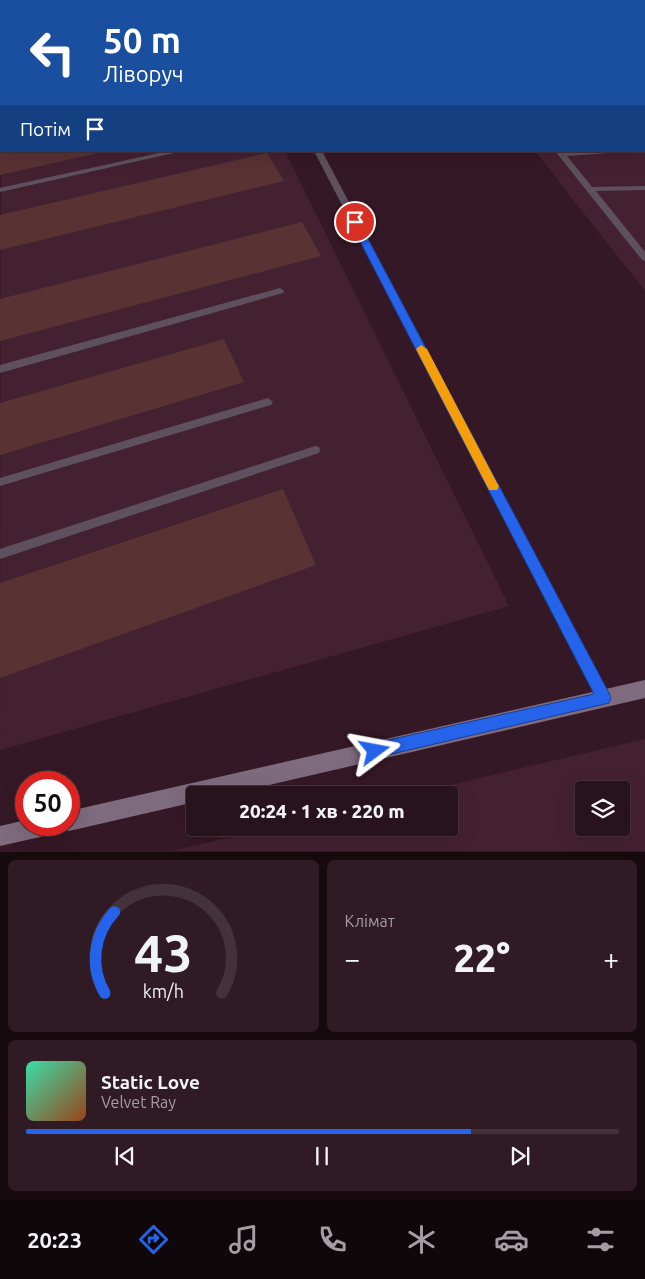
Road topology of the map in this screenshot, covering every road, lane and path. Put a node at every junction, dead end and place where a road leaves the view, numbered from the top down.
1 (174, 152) edge
2 (319, 152) edge
3 (560, 152) edge
4 (645, 188) edge
5 (0, 190) edge
6 (590, 190) junction
7 (645, 258) edge
8 (280, 291) dead end
9 (0, 370) edge
10 (268, 402) dead end
11 (315, 450) dead end
12 (0, 482) edge
13 (0, 554) edge
14 (645, 689) edge
15 (604, 698) junction
16 (80, 818) edge
17 (15, 833) edge
18 (0, 836) edge

1 - 5 lane
2 - 15 lane
3 - 6 lane
4 - 6 lane
6 - 7 lane
8 - 9 lane
10 - 12 lane
11 - 13 lane
14 - 15 main road
15 - 16 main road
17 - 18 main road

